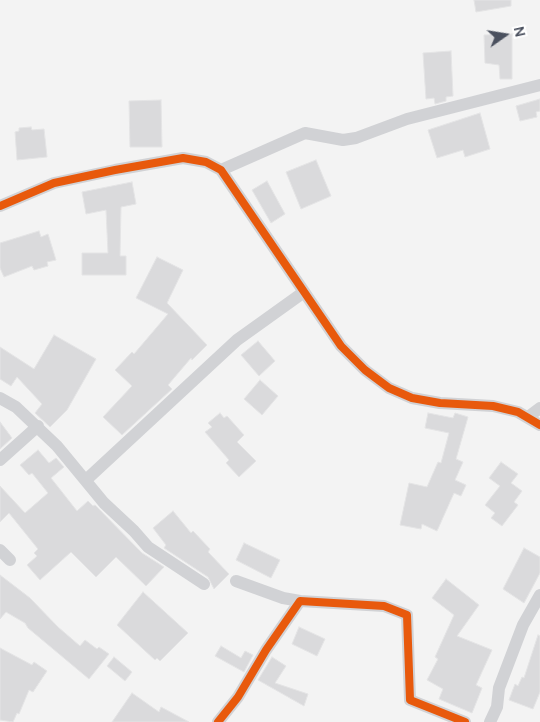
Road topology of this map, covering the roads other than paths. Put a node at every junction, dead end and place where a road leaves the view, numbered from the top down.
1 (540, 85) edge
2 (221, 170) junction
3 (0, 206) edge
4 (304, 292) junction
5 (0, 398) edge
6 (540, 408) edge
7 (528, 417) junction
8 (540, 425) edge
9 (38, 426) junction
10 (0, 460) edge
11 (86, 480) junction
12 (0, 550) edge
13 (10, 560) dead end
14 (236, 580) dead end
15 (204, 584) dead end
16 (540, 595) edge
17 (300, 601) junction
18 (218, 722) edge
19 (465, 722) edge
20 (490, 722) edge

1 - 2 street
2 - 3 street
2 - 4 street
4 - 7 street
4 - 11 street
5 - 9 street
6 - 7 street
7 - 8 street
9 - 10 street
9 - 11 street
11 - 15 street
12 - 13 street
14 - 17 street
16 - 20 street
17 - 18 street
17 - 19 street

